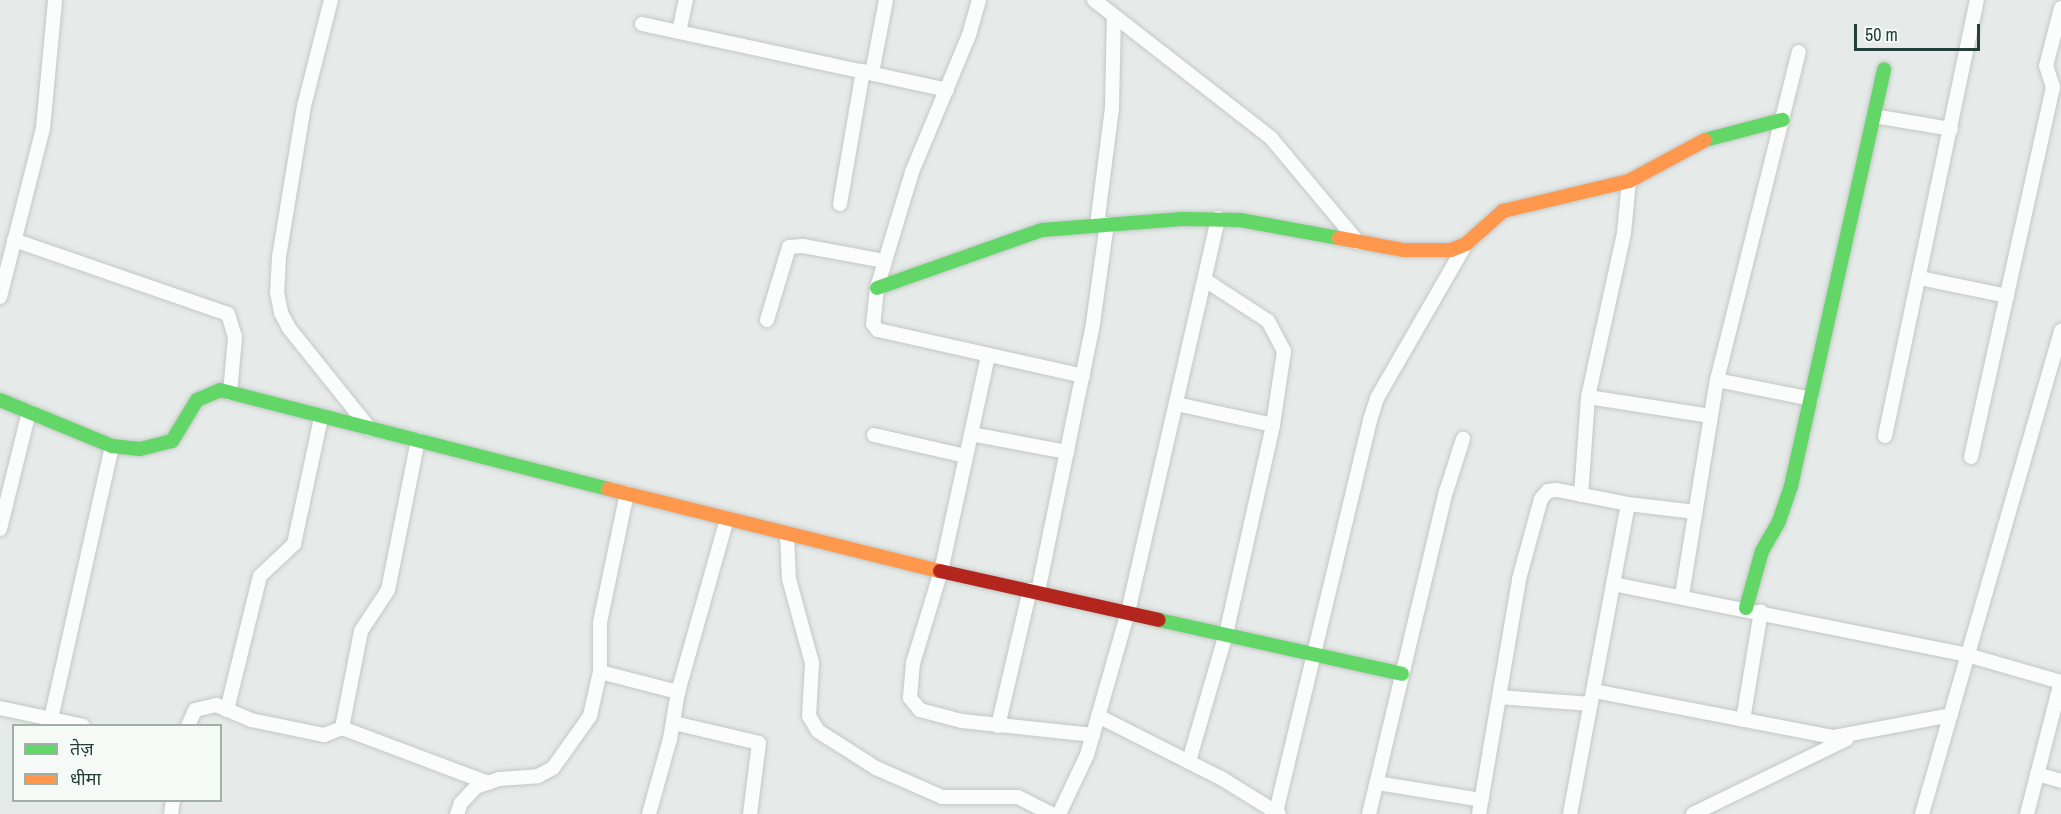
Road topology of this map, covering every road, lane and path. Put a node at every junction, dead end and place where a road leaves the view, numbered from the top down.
1 (55, 0) edge
2 (331, 0) edge
3 (686, 0) edge
4 (886, 0) edge
5 (979, 0) edge
6 (1094, 0) edge
7 (1977, 0) edge
8 (2061, 8) edge
9 (1114, 16) junction
10 (642, 24) dead end
11 (679, 32) junction
12 (1799, 52) dead end
13 (1884, 69) dead end
14 (867, 72) junction
15 (947, 90) junction
16 (1874, 116) junction
17 (1782, 120) junction
18 (1951, 129) junction
19 (1629, 181) junction
20 (840, 204) dead end
21 (1218, 218) junction
22 (1102, 225) junction
23 (14, 240) junction
24 (1358, 242) junction
25 (1466, 244) junction
26 (884, 261) junction
27 (1920, 278) junction
28 (1204, 280) junction
29 (877, 288) junction
30 (2007, 296) junction
31 (0, 297) edge
32 (767, 320) dead end
33 (2061, 331) edge
34 (988, 356) junction
35 (1083, 376) junction
36 (1717, 380) junction
37 (230, 393) junction
38 (1588, 397) junction
39 (1810, 399) junction
40 (0, 400) edge
41 (1176, 404) junction
42 (29, 412) junction
43 (1711, 416) junction
44 (321, 418) junction
45 (1273, 425) junction
46 (370, 429) junction
47 (971, 434) junction
48 (874, 435) dead end
49 (1885, 436) dead end
50 (1463, 439) dead end
51 (418, 440) junction
52 (112, 446) junction
53 (1067, 452) junction
54 (966, 456) junction
55 (1971, 457) dead end
56 (627, 493) junction
57 (1581, 495) junction
58 (1628, 504) junction
59 (1696, 512) junction
60 (727, 519) junction
61 (0, 529) edge
62 (787, 534) junction
63 (941, 571) junction
64 (1613, 584) junction
65 (1034, 591) junction
66 (1682, 595) junction
67 (1746, 609) junction
68 (1761, 611) junction
69 (1128, 612) junction
70 (1226, 634) junction
71 (1315, 654) junction
72 (1967, 655) junction
73 (600, 672) junction
74 (1402, 674) junction
75 (2061, 682) edge
76 (678, 692) junction
77 (1499, 697) junction
78 (1592, 697) junction
79 (0, 708) edge
80 (227, 710) junction
81 (1951, 715) junction
82 (1098, 716) junction
83 (51, 719) junction
84 (1743, 720) junction
85 (674, 723) junction
86 (74, 724) edge
87 (190, 724) edge
88 (998, 726) junction
89 (342, 728) junction
90 (1093, 735) junction
91 (1856, 735) junction
92 (1189, 761) junction
93 (2037, 774) junction
94 (2061, 781) edge
95 (488, 783) junction
96 (1377, 783) junction
97 (1482, 800) junction
98 (1277, 813) edge
99 (457, 814) edge
100 (649, 814) edge
101 (750, 814) edge
102 (1052, 814) edge
103 (1059, 814) edge
104 (1369, 814) edge
105 (1479, 814) edge
106 (1570, 814) edge
107 (1693, 814) edge
108 (1922, 814) edge
109 (2026, 814) edge

1 - 23 street
2 - 46 street
3 - 11 street
4 - 14 street
5 - 15 street
6 - 9 street
7 - 18 street
8 - 30 street
9 - 22 street
9 - 24 street
10 - 11 street
11 - 14 street
12 - 17 street
13 - 16 street
14 - 15 street
14 - 20 street
15 - 26 street
16 - 18 street
16 - 39 street
17 - 19 street
17 - 36 street
18 - 27 street
19 - 25 street
19 - 38 street
21 - 22 street
21 - 24 street
21 - 28 street
22 - 29 street
22 - 35 street
23 - 31 street
23 - 37 street
24 - 25 street
25 - 71 street
26 - 29 street
26 - 32 street
27 - 30 street
27 - 49 street
28 - 41 street
28 - 45 street
29 - 34 street
30 - 55 street
33 - 72 street
34 - 35 street
34 - 47 street
35 - 53 street
36 - 39 street
36 - 43 street
37 - 44 street
37 - 52 street
38 - 43 street
38 - 57 street
39 - 67 street
40 - 42 street
41 - 45 street
41 - 69 street
42 - 52 street
42 - 61 street
43 - 59 street
44 - 46 street
44 - 80 street
45 - 70 street
46 - 51 street
47 - 53 street
47 - 54 street
48 - 54 street
50 - 74 street
51 - 56 street
51 - 89 street
52 - 83 street
53 - 65 street
54 - 63 street
56 - 60 street
56 - 73 street
57 - 58 street
57 - 77 street
58 - 59 street
58 - 64 street
59 - 66 street
60 - 62 street
60 - 76 street
62 - 63 street
62 - 102 street
63 - 65 street
63 - 88 street
64 - 66 street
64 - 78 street
65 - 69 street
65 - 88 street
66 - 67 street
67 - 68 street
68 - 72 street
68 - 84 street
69 - 70 street
69 - 82 street
70 - 71 street
70 - 92 street
71 - 74 street
71 - 98 street
72 - 75 street
72 - 81 street
73 - 76 street
73 - 95 street
74 - 96 street
75 - 93 street
76 - 85 street
77 - 78 street
77 - 97 street
78 - 84 street
78 - 106 street
79 - 83 street
80 - 87 street
80 - 89 street
81 - 91 street
81 - 108 street
82 - 90 street
82 - 92 street
83 - 86 street
84 - 91 street
85 - 100 street
85 - 101 street
88 - 90 street
89 - 95 street
90 - 103 street
91 - 107 street
92 - 98 street
93 - 94 street
93 - 109 street
95 - 99 street
96 - 97 street
96 - 104 street
97 - 105 street

